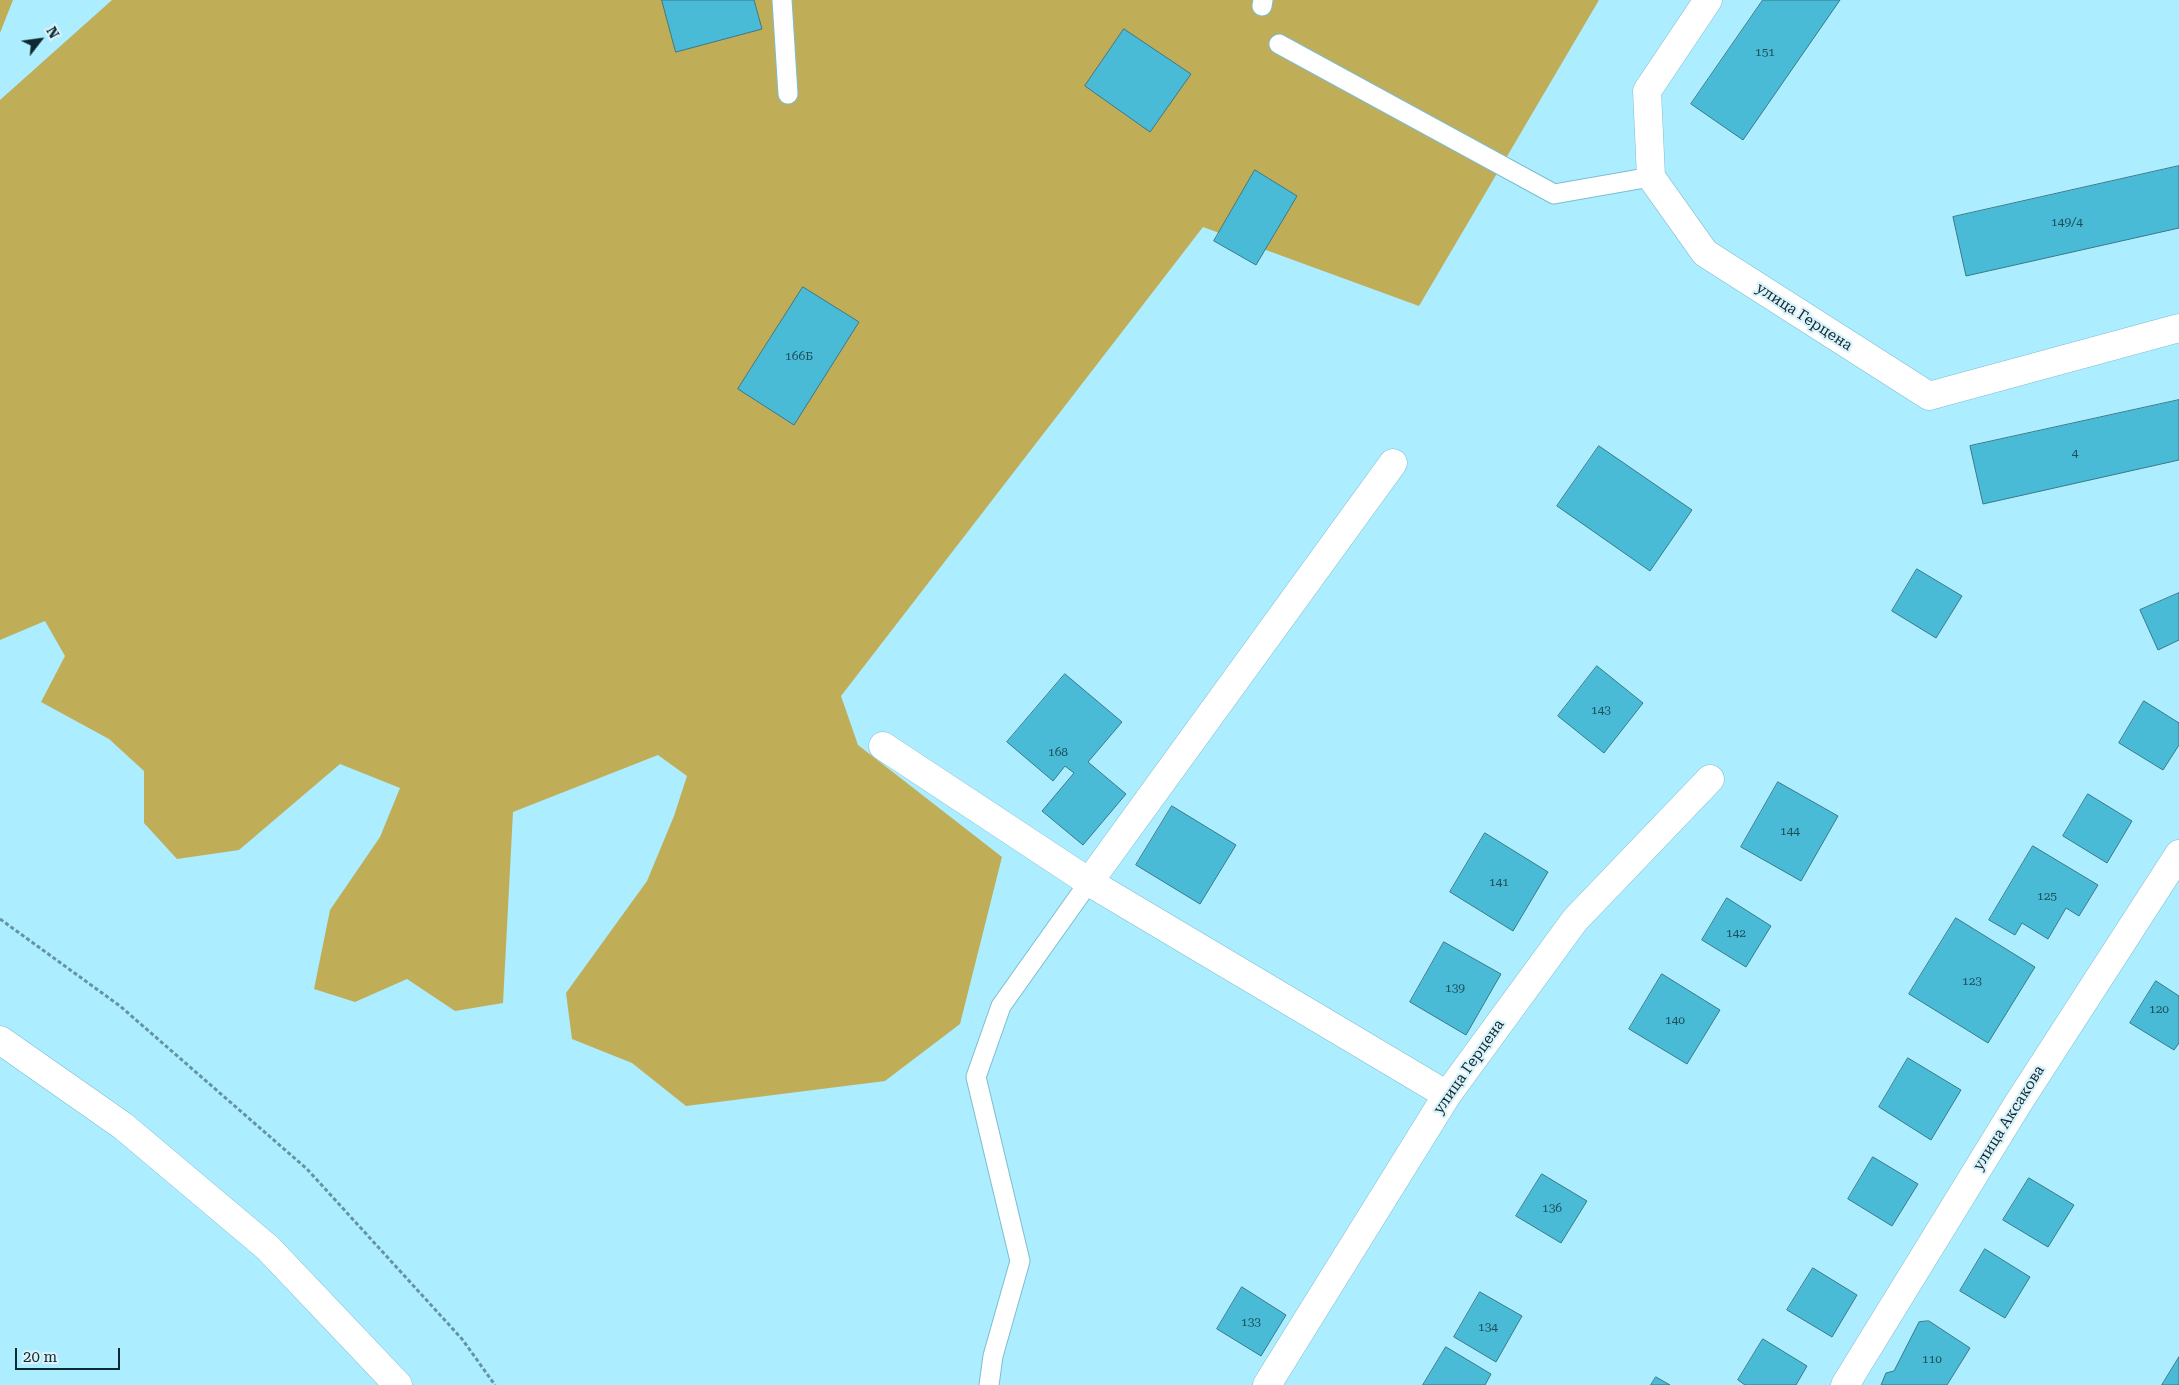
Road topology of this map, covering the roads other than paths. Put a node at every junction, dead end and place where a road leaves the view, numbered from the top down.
1 (782, 0) edge
2 (1708, 0) edge
3 (1279, 44) dead end
4 (788, 94) dead end
5 (1650, 177) junction
6 (2179, 328) edge
7 (1393, 463) dead end
8 (884, 746) dead end
9 (1710, 779) dead end
10 (2179, 854) edge
11 (1089, 882) junction
12 (0, 1040) edge
13 (1447, 1095) junction
14 (398, 1385) edge
15 (989, 1385) edge
16 (1267, 1385) edge
17 (1845, 1385) edge

1 - 4 lane
2 - 5 street
3 - 5 lane
5 - 6 street, улица Герцена
7 - 11 street
8 - 11 street
9 - 13 street, улица Герцена
10 - 17 street, улица Аксакова
11 - 13 street
11 - 15 lane
12 - 14 street
13 - 16 street, улица Герцена

